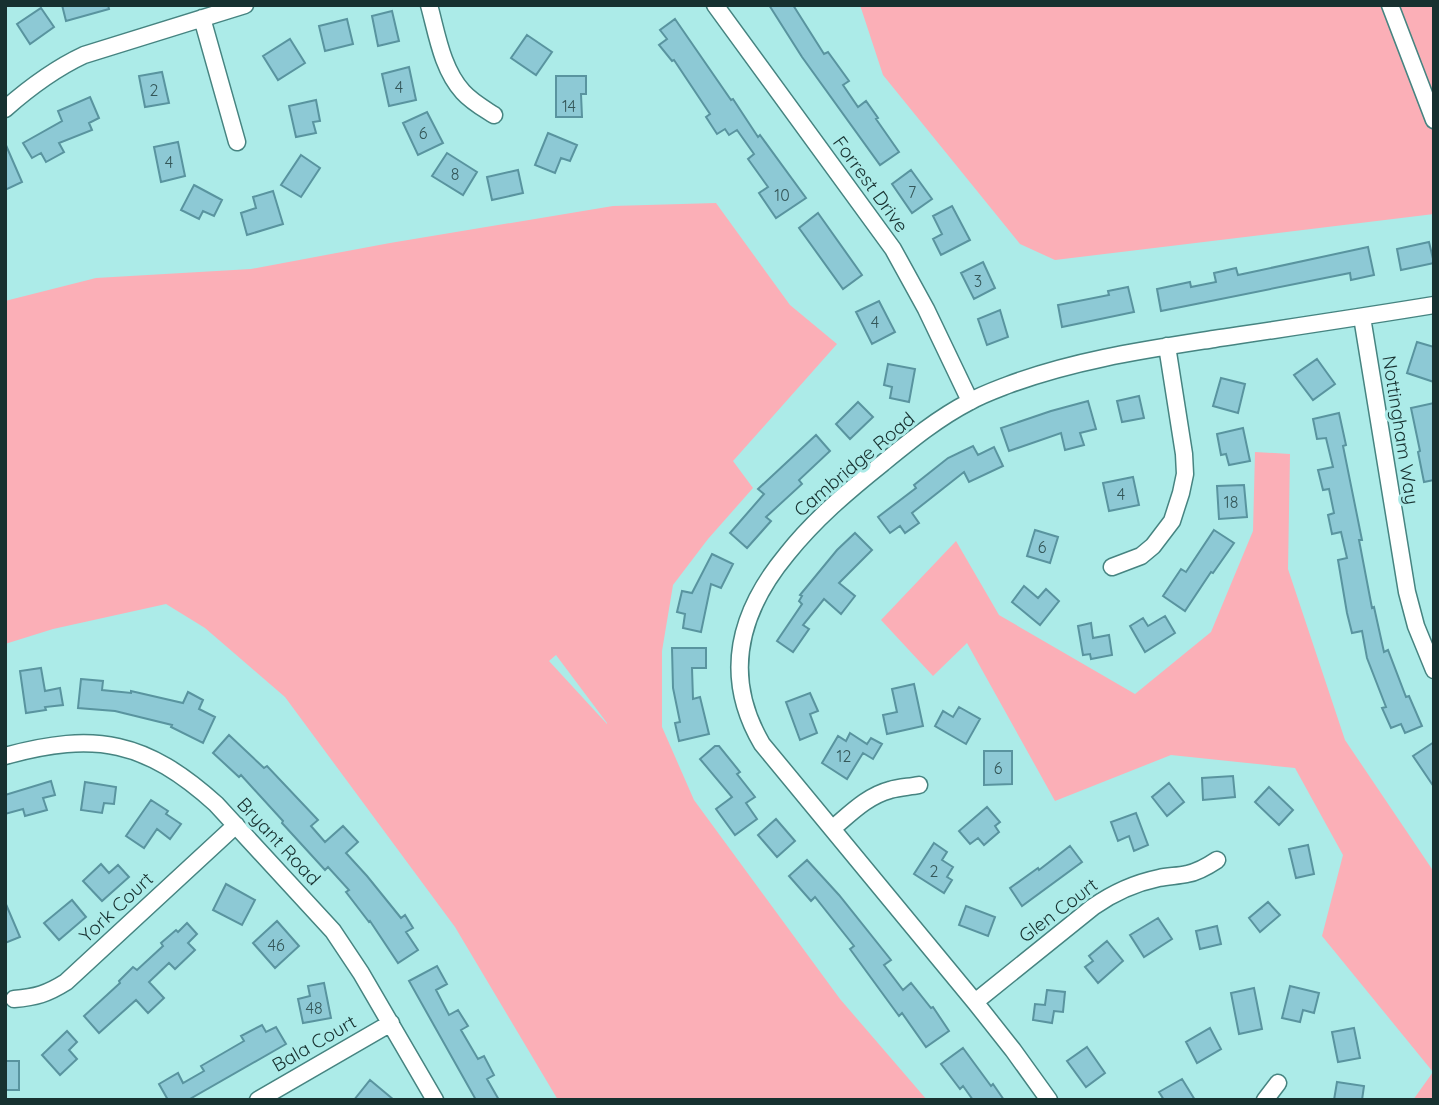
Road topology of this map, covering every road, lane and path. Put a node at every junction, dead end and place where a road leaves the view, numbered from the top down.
1 (245, 5) edge
2 (429, 5) edge
3 (715, 5) edge
4 (1390, 5) edge
5 (202, 18) junction
6 (5, 109) edge
7 (494, 115) dead end
8 (1434, 120) edge
9 (237, 142) dead end
10 (1434, 305) edge
11 (1362, 317) junction
12 (1167, 346) junction
13 (970, 401) junction
14 (1112, 567) dead end
15 (1434, 670) edge
16 (5, 756) edge
17 (919, 785) dead end
18 (236, 825) junction
19 (833, 828) junction
20 (1217, 860) dead end
21 (14, 999) dead end
22 (975, 1002) junction
23 (391, 1023) junction
24 (1278, 1083) dead end
25 (258, 1100) edge
26 (435, 1100) edge
27 (1049, 1100) edge
28 (1265, 1100) edge

1 - 5 street
2 - 7 street
3 - 13 street, Forrest Drive
4 - 8 street
5 - 6 street
5 - 9 street
10 - 11 street, Cambridge Road
11 - 12 street, Cambridge Road
11 - 15 street, Nottingham Way
12 - 13 street, Cambridge Road
12 - 14 street
13 - 19 street, Cambridge Road
16 - 18 street, Bryant Road
17 - 19 street
18 - 21 street, York Court
18 - 23 street, Bryant Road
19 - 22 street, Cambridge Road
20 - 22 street, Glen Court
22 - 27 street, Cambridge Road
23 - 25 street, Bala Court
23 - 26 street, Bryant Road
24 - 28 street

